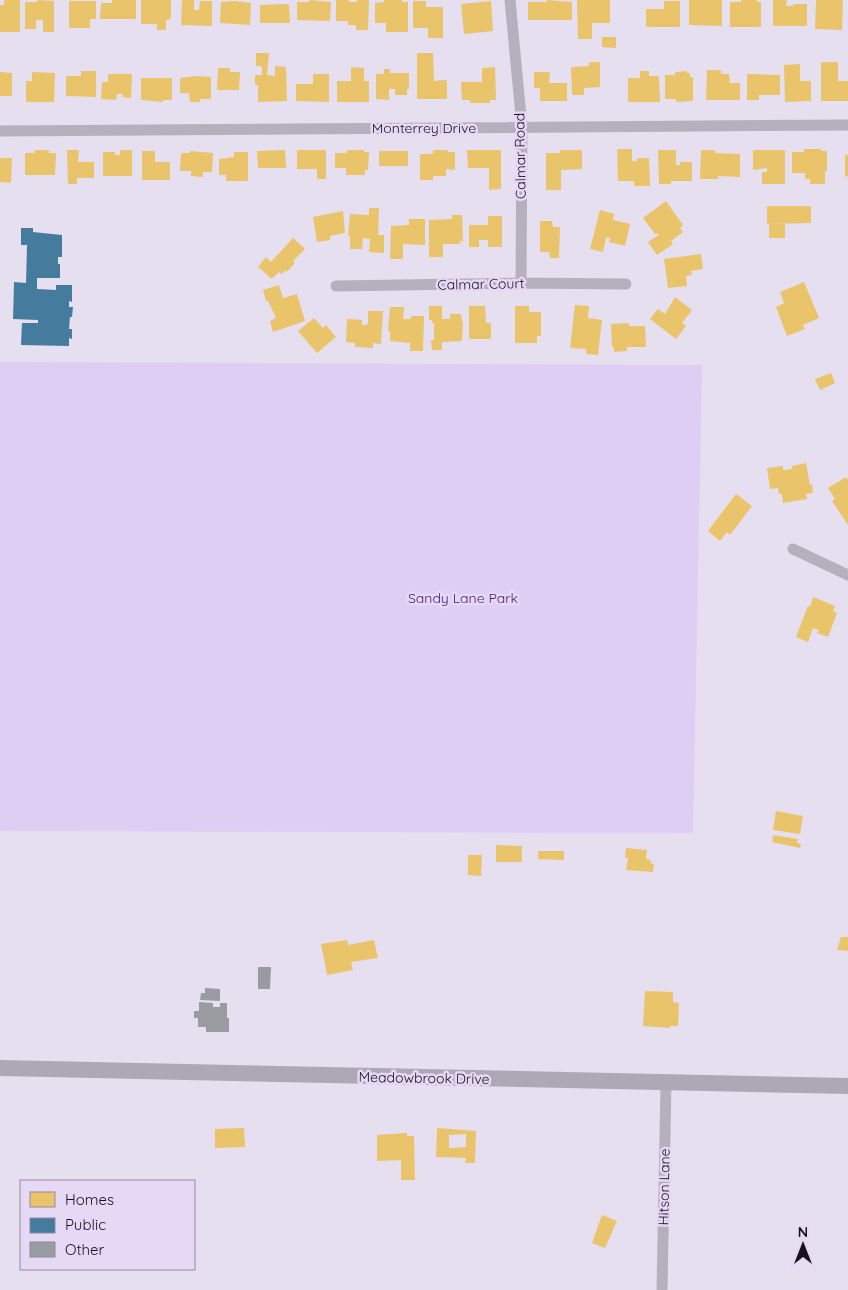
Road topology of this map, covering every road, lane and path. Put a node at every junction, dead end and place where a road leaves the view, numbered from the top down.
1 (510, 0) edge
2 (848, 125) edge
3 (522, 128) junction
4 (0, 131) edge
5 (521, 283) junction
6 (626, 284) dead end
7 (336, 286) dead end
8 (793, 549) dead end
9 (848, 575) edge
10 (0, 1068) edge
11 (666, 1083) junction
12 (848, 1086) edge
13 (662, 1290) edge

1 - 3 street, Calmar Road
2 - 3 street, Monterrey Drive
3 - 4 street, Monterrey Drive
3 - 5 street, Calmar Road
5 - 6 street, Calmar Court
5 - 7 street, Calmar Court
8 - 9 street
10 - 11 main road, Meadowbrook Drive
11 - 12 main road, Meadowbrook Drive
11 - 13 street, Hitson Lane

